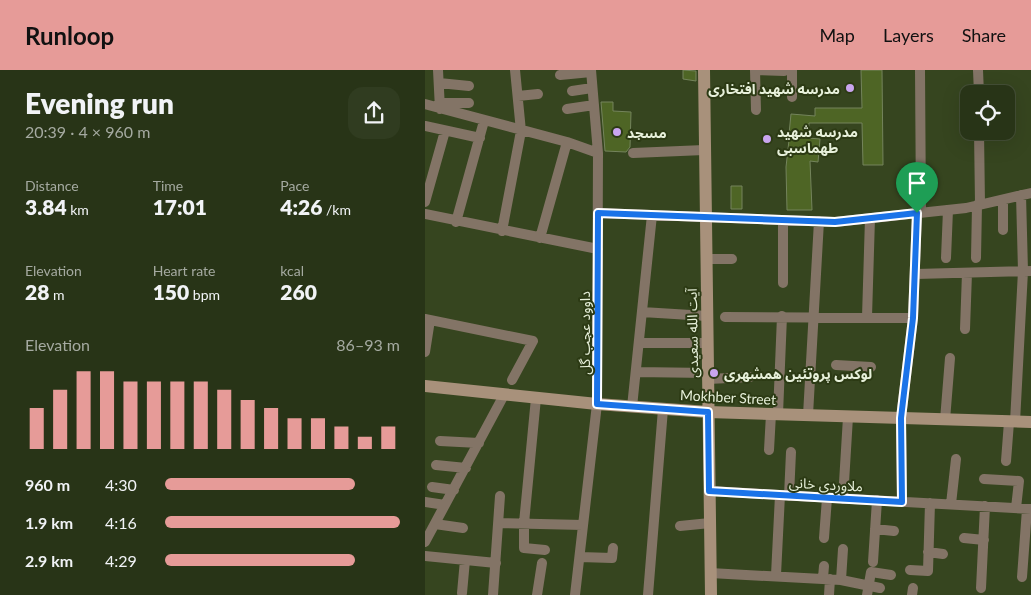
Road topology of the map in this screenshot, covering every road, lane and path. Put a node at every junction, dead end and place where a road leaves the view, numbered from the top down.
1 (439, 70) edge
2 (515, 70) edge
3 (703, 70) edge
4 (755, 70) edge
5 (920, 70) edge
6 (978, 70) edge
7 (591, 71) edge
8 (788, 71) edge
9 (560, 75) dead end
10 (439, 83) junction
11 (979, 85) edge
12 (469, 86) dead end
13 (592, 88) junction
14 (572, 91) dead end
15 (539, 94) dead end
16 (518, 96) junction
17 (792, 97) dead end
18 (469, 103) dead end
19 (425, 104) edge
20 (594, 105) junction
21 (439, 106) junction
22 (567, 109) dead end
23 (756, 110) dead end
24 (484, 120) junction
25 (425, 126) edge
26 (445, 131) junction
27 (521, 131) junction
28 (480, 138) junction
29 (979, 140) edge
30 (567, 142) junction
31 (704, 150) junction
32 (598, 153) junction
33 (633, 153) dead end
34 (1026, 194) edge
35 (1003, 200) junction
36 (425, 202) edge
37 (979, 205) junction
38 (948, 210) junction
39 (598, 213) junction
40 (919, 213) junction
41 (425, 214) edge
42 (653, 215) junction
43 (705, 217) junction
44 (870, 218) junction
45 (783, 220) junction
46 (819, 221) junction
47 (456, 222) junction
48 (1003, 230) dead end
49 (502, 231) junction
50 (540, 238) junction
51 (598, 249) junction
52 (945, 258) dead end
53 (976, 258) dead end
54 (706, 259) junction
55 (733, 259) dead end
56 (1027, 271) edge
57 (967, 273) junction
58 (916, 274) junction
59 (783, 283) dead end
60 (642, 312) junction
61 (707, 316) junction
62 (725, 316) dead end
63 (782, 316) junction
64 (813, 317) junction
65 (867, 317) junction
66 (913, 318) junction
67 (428, 320) edge
68 (965, 328) dead end
69 (639, 343) junction
70 (707, 343) junction
71 (425, 352) edge
72 (950, 358) dead end
73 (836, 365) dead end
74 (871, 367) dead end
75 (636, 372) junction
76 (708, 376) junction
77 (750, 377) dead end
78 (512, 380) dead end
79 (425, 386) edge
80 (504, 394) junction
81 (536, 398) junction
82 (597, 404) junction
83 (632, 407) junction
84 (663, 409) junction
85 (708, 412) junction
86 (775, 414) junction
87 (808, 415) junction
88 (848, 417) junction
89 (901, 418) junction
90 (945, 420) junction
91 (1012, 422) junction
92 (1031, 422) edge
93 (440, 441) dead end
94 (479, 443) junction
95 (769, 450) dead end
96 (791, 452) dead end
97 (955, 459) dead end
98 (1007, 461) dead end
99 (436, 465) dead end
100 (465, 468) junction
101 (984, 479) dead end
102 (432, 487) dead end
103 (453, 490) junction
104 (709, 491) junction
105 (784, 495) junction
106 (500, 496) dead end
107 (827, 498) junction
108 (843, 499) junction
109 (877, 500) junction
110 (425, 502) edge
111 (902, 502) junction
112 (930, 503) junction
113 (951, 504) junction
114 (445, 505) junction
115 (985, 506) junction
116 (1016, 508) junction
117 (1029, 509) edge
118 (500, 523) junction
119 (524, 523) junction
120 (435, 524) junction
121 (710, 524) junction
122 (583, 525) junction
123 (680, 526) dead end
124 (463, 528) dead end
125 (875, 529) junction
126 (894, 531) dead end
127 (824, 538) dead end
128 (964, 538) dead end
129 (983, 540) junction
130 (425, 542) edge
131 (613, 548) dead end
132 (843, 549) dead end
133 (545, 550) dead end
134 (928, 552) junction
135 (943, 554) dead end
136 (425, 556) edge
137 (580, 556) junction
138 (465, 560) junction
139 (873, 562) dead end
140 (496, 563) junction
141 (542, 563) dead end
142 (823, 566) dead end
143 (910, 570) dead end
144 (710, 573) junction
145 (776, 575) junction
146 (891, 575) dead end
147 (1022, 577) dead end
148 (826, 579) junction
149 (841, 580) junction
150 (880, 588) dead end
151 (981, 588) dead end
152 (867, 590) edge
153 (461, 593) dead end
154 (493, 595) edge
155 (537, 595) edge
156 (575, 595) edge
157 (648, 595) edge
158 (711, 595) edge
159 (829, 595) edge

1 - 10 street
2 - 16 street
3 - 31 main road, آیت الله سعیدی
4 - 8 street
4 - 23 street
5 - 40 street
6 - 11 street
7 - 9 street
7 - 13 street, داوود عجب گل
8 - 17 street
10 - 12 street
10 - 21 street
13 - 14 street
13 - 20 street, داوود عجب گل
15 - 16 street
16 - 27 street
18 - 21 street
19 - 21 street
20 - 22 street
20 - 32 street, داوود عجب گل
21 - 24 street
24 - 27 street
24 - 28 street
25 - 26 street
26 - 28 street
26 - 36 street
27 - 30 street
27 - 49 street
28 - 47 street
29 - 37 street
30 - 32 street
30 - 50 street
31 - 33 street
31 - 43 main road, آیت الله سعیدی
32 - 39 street, داوود عجب گل
34 - 35 street
34 - 56 street
35 - 37 street
35 - 48 street
37 - 38 street
37 - 53 street
38 - 40 street
38 - 52 street
39 - 42 street
39 - 51 street, داوود عجب گل
40 - 44 street
40 - 58 street
41 - 47 street
42 - 43 street
42 - 60 street
43 - 45 street
43 - 54 main road, آیت الله سعیدی
44 - 46 street
44 - 65 street
45 - 46 street
45 - 59 street
46 - 64 street
47 - 49 street
49 - 50 street
50 - 51 street
51 - 82 street, داوود عجب گل
54 - 55 street
54 - 61 main road, آیت الله سعیدی
56 - 57 street
56 - 91 street
57 - 58 street
57 - 68 street
58 - 66 street
60 - 61 street
60 - 69 street
61 - 70 main road, آیت الله سعیدی
62 - 63 street
63 - 64 street
63 - 86 street
64 - 65 street
64 - 87 street
65 - 66 street
66 - 89 street
67 - 71 street
67 - 78 street
69 - 70 street
69 - 75 street
70 - 76 main road, آیت الله سعیدی
72 - 90 street
73 - 74 street
75 - 76 street
75 - 83 street
76 - 77 street
76 - 85 main road, آیت الله سعیدی
79 - 80 main road, Mokhber Street
80 - 81 main road, Mokhber Street
80 - 94 street
81 - 82 main road, Mokhber Street
81 - 119 street
82 - 83 main road, Mokhber Street
82 - 122 street, داوود عجب گل
83 - 84 main road, Mokhber Street
84 - 85 main road, Mokhber Street
84 - 157 street
85 - 86 main road, Mokhber Street
85 - 104 main road, آیت الله سعیدی
86 - 87 main road, Mokhber Street
86 - 95 street
87 - 88 main road, Mokhber Street
88 - 89 main road, Mokhber Street
88 - 108 street
89 - 90 main road, Mokhber Street
89 - 111 street
90 - 91 main road, Mokhber Street
91 - 92 main road, Mokhber Street
91 - 98 street
93 - 94 street
94 - 100 street
96 - 105 street
97 - 113 street
99 - 100 street
100 - 103 street
101 - 116 street
102 - 103 street
103 - 114 street
104 - 105 street, ملاوردی خانی
104 - 121 main road, آیت الله سعیدی
105 - 107 street, ملاوردی خانی
105 - 145 street
106 - 118 street
107 - 108 street, ملاوردی خانی
107 - 127 street
108 - 109 street, ملاوردی خانی
109 - 111 street, ملاوردی خانی
109 - 125 street
110 - 114 street
111 - 112 street, ملاوردی خانی
112 - 113 street, ملاوردی خانی
112 - 134 street
113 - 115 street, ملاوردی خانی
114 - 120 street
115 - 116 street, ملاوردی خانی
115 - 129 street
116 - 117 street, ملاوردی خانی
117 - 147 street
118 - 119 street
118 - 140 street
119 - 122 street
119 - 133 street
120 - 124 street
120 - 130 street
121 - 123 street
121 - 144 main road, آیت الله سعیدی
122 - 137 street, داوود عجب گل
125 - 126 street
125 - 139 street
128 - 129 street
129 - 151 street
131 - 137 street
132 - 149 street
134 - 135 street
134 - 143 street
136 - 138 street
137 - 156 street, داوود عجب گل
138 - 140 street
138 - 153 street
140 - 154 street
141 - 155 street
142 - 148 street
144 - 145 street
144 - 158 main road, آیت الله سعیدی
145 - 148 street
146 - 152 street
148 - 149 street
148 - 159 street
149 - 152 street
150 - 152 street

